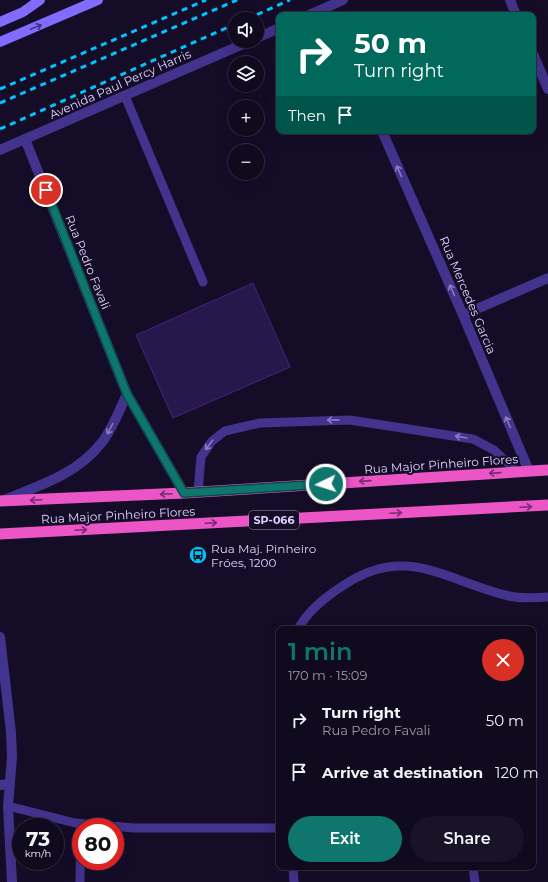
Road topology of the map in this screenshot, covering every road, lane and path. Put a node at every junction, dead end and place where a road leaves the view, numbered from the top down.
1 (40, 0) edge
2 (98, 0) edge
3 (343, 0) edge
4 (510, 0) edge
5 (329, 11) edge
6 (515, 12) edge
7 (0, 22) edge
8 (276, 29) edge
9 (264, 35) edge
10 (0, 42) edge
11 (234, 48) edge
12 (536, 61) edge
13 (548, 89) edge
14 (125, 96) junction
15 (383, 134) edge
16 (25, 139) junction
17 (0, 150) edge
18 (548, 278) edge
19 (203, 282) dead end
20 (463, 314) junction
21 (127, 394) junction
22 (548, 470) edge
23 (528, 471) junction
24 (517, 472) junction
25 (198, 492) junction
26 (184, 493) junction
27 (0, 501) edge
28 (548, 505) edge
29 (0, 534) edge
30 (548, 597) edge
31 (300, 626) edge
32 (0, 637) edge
33 (5, 784) edge
34 (4, 808) edge
35 (72, 822) edge
36 (124, 827) edge
37 (276, 828) edge
38 (80, 870) edge
39 (293, 870) edge
40 (473, 870) edge
41 (12, 882) edge
42 (80, 882) edge
43 (294, 882) edge
44 (475, 882) edge

1 - 7 main road
10 -> 2 main road
3 - 5 street
4 - 6 street
8 - 9 street
11 - 14 street, Avenida Paul Percy Harris
12 - 13 street
14 - 16 street, Avenida Paul Percy Harris
14 - 19 lane
20 -> 15 street, Rua Mercedes Garcia
16 - 17 street, Avenida Paul Percy Harris
16 - 21 street, Rua Pedro Favali
18 - 20 street
23 -> 20 street, Rua Mercedes Garcia
21 - 26 street, Rua Pedro Favali
21 -> 27 street
22 - 23 highway, Rua Major Pinheiro Flores
23 - 24 highway, Rua Major Pinheiro Flores
24 -> 25 highway, Rua Major Pinheiro Flores
24 -> 25 lane
25 - 26 highway, Rua Major Pinheiro Flores
26 -> 27 highway, Rua Major Pinheiro Flores
29 -> 28 highway, Rua Major Pinheiro Flores / SP-066
30 - 31 lane
32 - 33 street
33 - 34 street
34 - 35 lane
34 - 41 street
36 - 37 lane
38 - 42 lane
39 - 43 lane
40 - 44 lane

